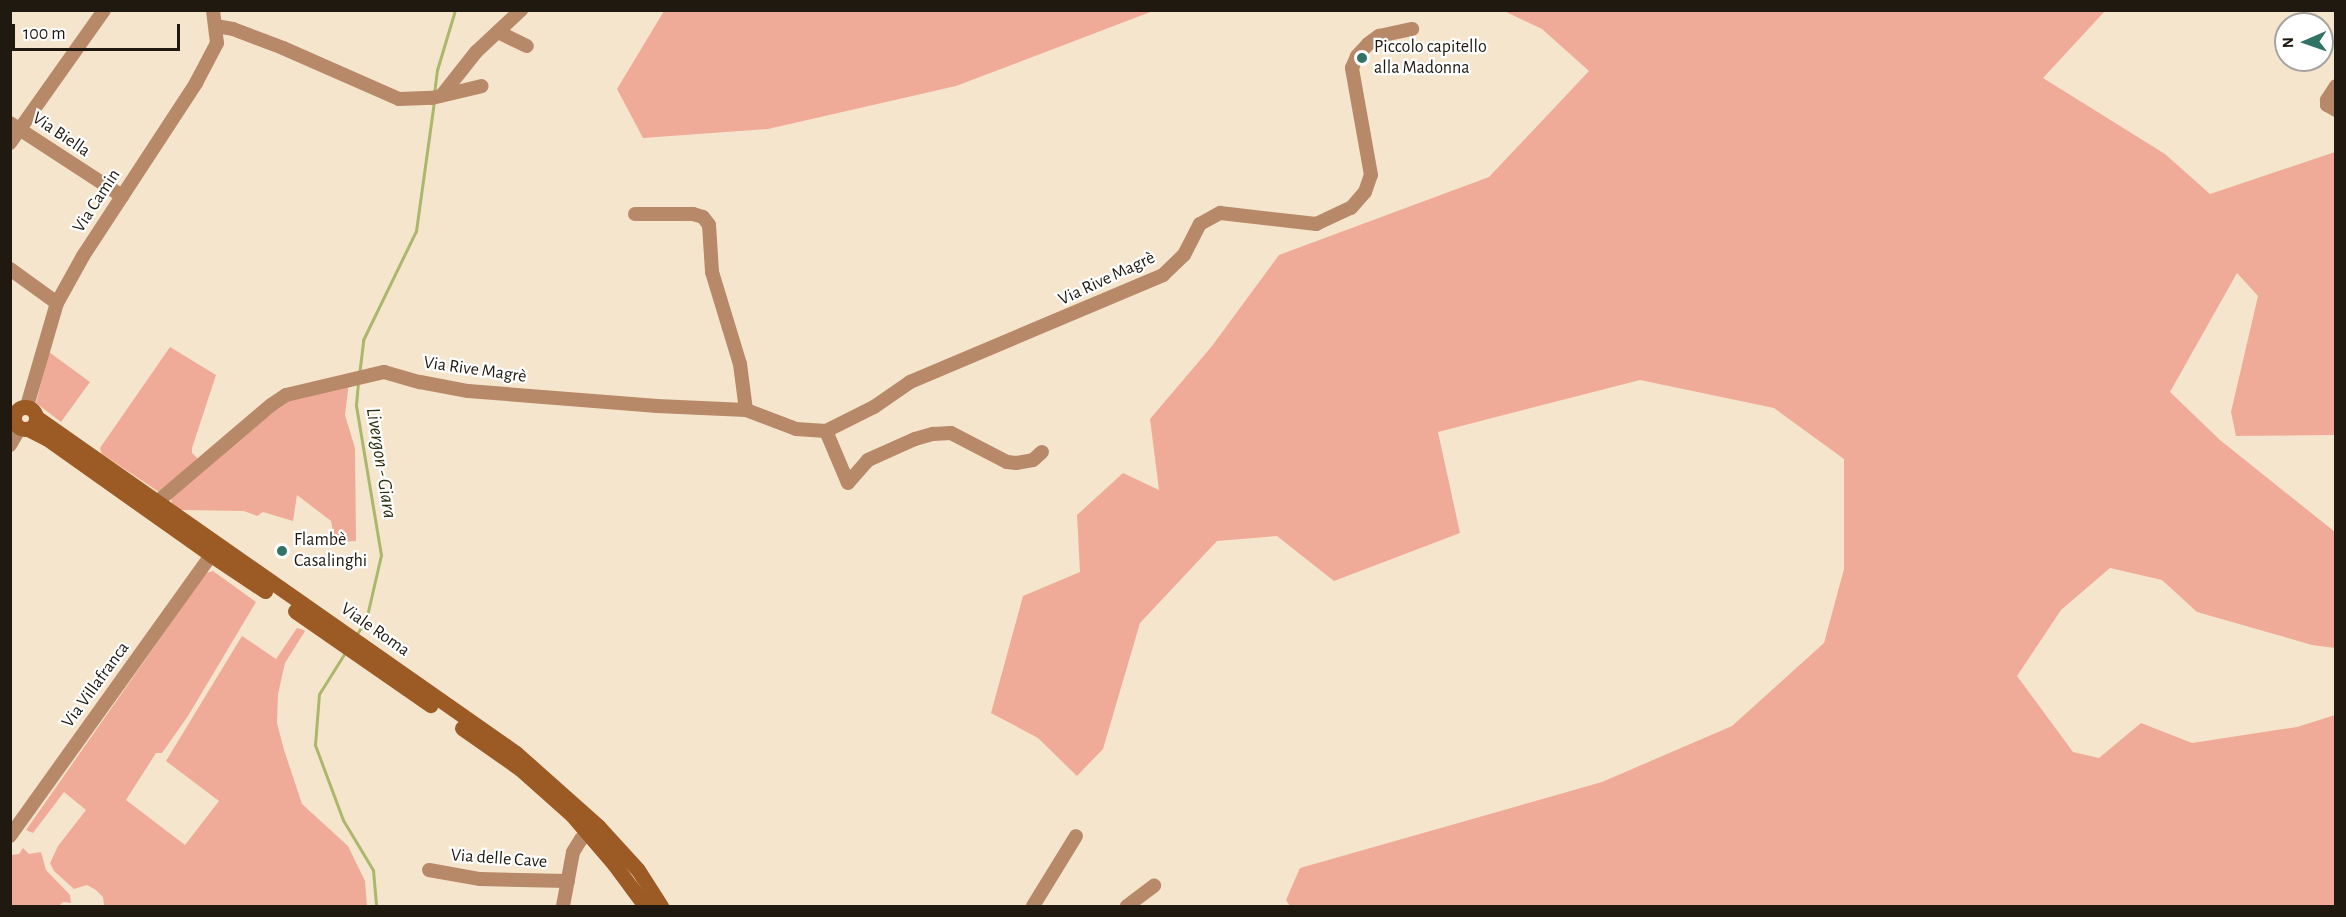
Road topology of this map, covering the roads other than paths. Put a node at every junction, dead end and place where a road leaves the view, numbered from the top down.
1 (104, 10) edge
2 (213, 10) edge
3 (521, 10) edge
4 (216, 26) junction
5 (1412, 29) dead end
6 (498, 32) junction
7 (527, 46) dead end
8 (482, 86) dead end
9 (2336, 86) edge
10 (441, 97) junction
11 (2336, 110) edge
12 (15, 126) edge
13 (10, 143) edge
14 (122, 196) junction
15 (635, 214) dead end
16 (10, 269) edge
17 (57, 303) junction
18 (746, 410) junction
19 (22, 418) edge
20 (826, 431) junction
21 (10, 445) edge
22 (1042, 452) dead end
23 (153, 507) junction
24 (214, 550) junction
25 (422, 693) junction
26 (589, 835) junction
27 (10, 836) edge
28 (1076, 836) dead end
29 (429, 870) dead end
30 (568, 881) junction
31 (1154, 886) dead end
32 (563, 906) edge
33 (645, 906) edge
34 (661, 906) edge
35 (1033, 906) edge
36 (1127, 906) edge

1 - 12 street
2 - 4 street, Via Camin
3 - 6 street
4 - 10 street
4 - 14 street, Via Camin
5 - 20 street, Via Rive Magrè
6 - 7 street
6 - 10 street
8 - 10 street
9 - 11 street
12 - 13 street
12 - 14 street, Via Biella
14 - 17 street, Via Camin
15 - 18 street
16 - 17 street
17 - 19 street, Via Camin
18 - 20 street, Via Rive Magrè
18 - 23 street, Via Rive Magrè
19 - 21 street, Via Camin
19 - 23 main road, Viale Roma
20 - 22 street
23 - 24 main road, Viale Roma
24 - 25 main road, Viale Roma
24 - 27 street, Via Villafranca
25 - 26 main road, Viale Roma
25 - 34 main road, Viale Roma
26 - 30 street, Via delle Cave
26 - 33 main road, Viale Roma
28 - 35 street
29 - 30 street, Via delle Cave
30 - 32 street, Via delle Cave
31 - 36 street

